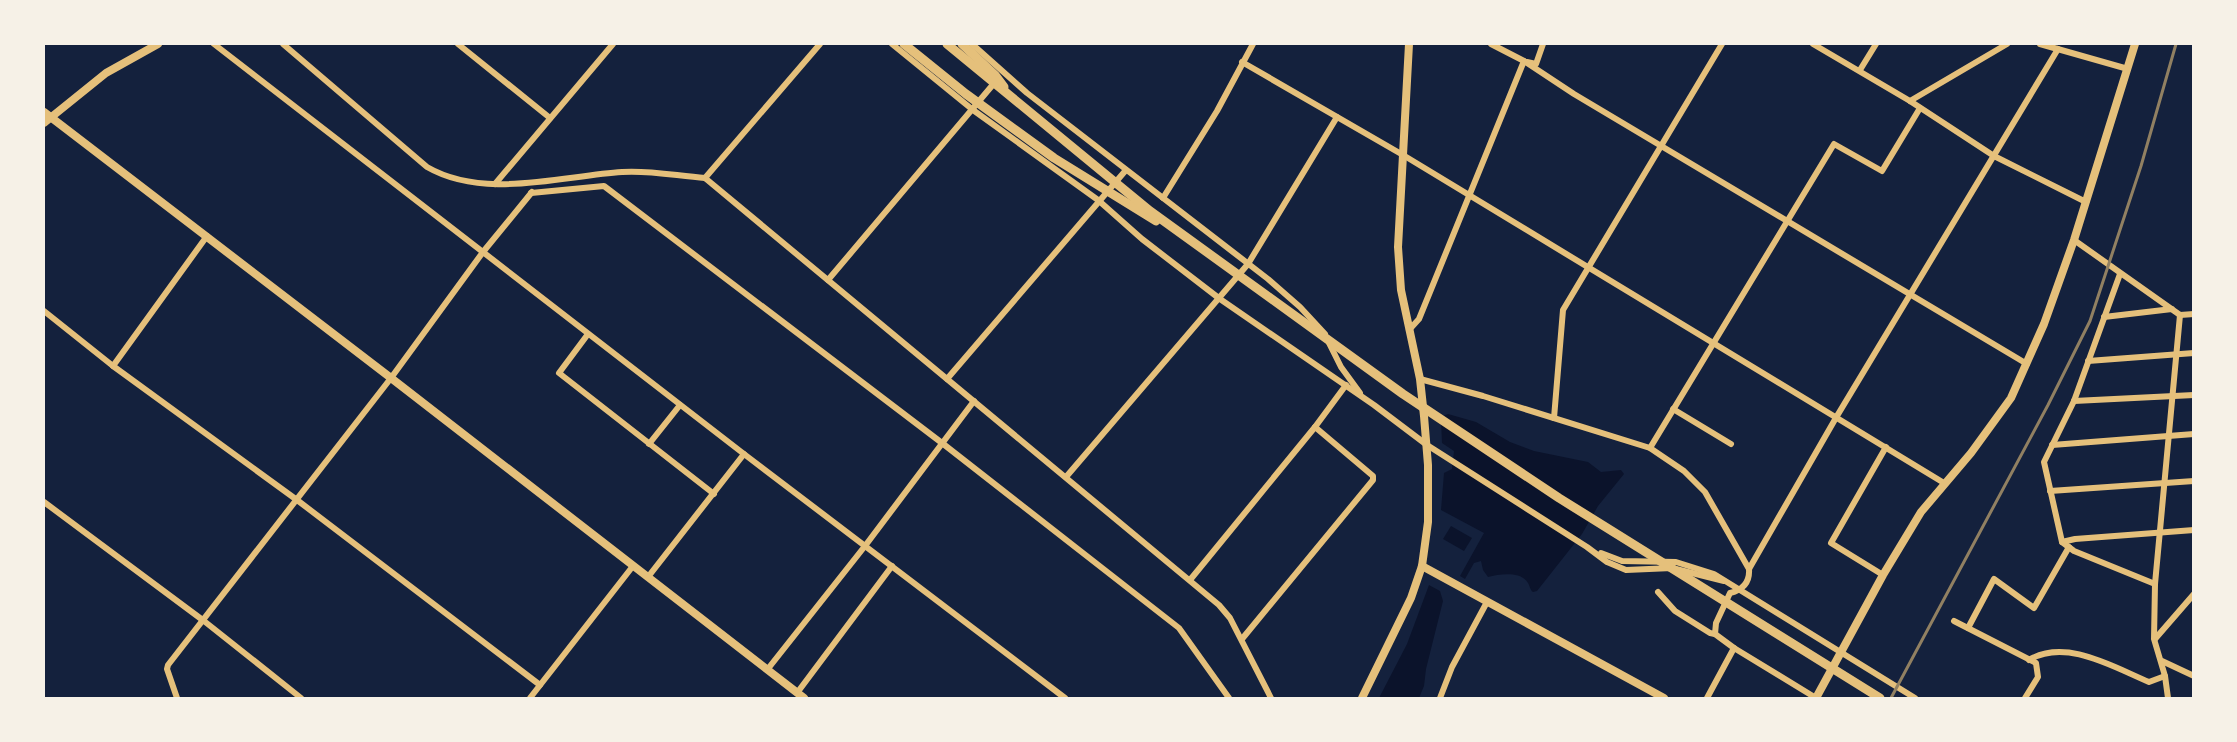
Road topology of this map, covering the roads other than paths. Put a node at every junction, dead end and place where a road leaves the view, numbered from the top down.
1 (158, 44) edge
2 (214, 44) edge
3 (283, 44) edge
4 (458, 44) edge
5 (614, 44) edge
6 (820, 44) edge
7 (892, 44) edge
8 (904, 44) edge
9 (947, 44) edge
10 (962, 44) edge
11 (972, 44) edge
12 (1253, 44) edge
13 (1409, 44) edge
14 (1491, 44) edge
15 (1543, 44) edge
16 (1722, 44) edge
17 (1814, 44) edge
18 (1876, 44) edge
19 (2007, 44) edge
20 (2040, 44) edge
21 (2135, 44) edge
22 (2058, 49) junction
23 (1524, 61) junction
24 (1242, 62) junction
25 (2128, 69) junction
26 (1860, 70) junction
27 (1003, 73) junction
28 (1011, 97) junction
29 (1910, 101) junction
30 (1920, 108) junction
31 (973, 110) junction
32 (46, 117) edge
33 (1337, 117) junction
34 (550, 118) junction
35 (1662, 146) junction
36 (1403, 155) junction
37 (1994, 156) junction
38 (1126, 170) junction
39 (705, 178) junction
40 (533, 182) junction
41 (495, 184) junction
42 (531, 193) junction
43 (1468, 195) junction
44 (1163, 198) junction
45 (1098, 200) junction
46 (2086, 202) junction
47 (1787, 220) junction
48 (207, 236) junction
49 (2074, 240) junction
50 (483, 252) junction
51 (1209, 254) junction
52 (1248, 264) junction
53 (1587, 267) junction
54 (2120, 274) junction
55 (828, 280) junction
56 (1910, 294) junction
57 (1220, 299) junction
58 (2172, 309) junction
59 (44, 311) edge
60 (2193, 314) edge
61 (2180, 315) junction
62 (2104, 317) junction
63 (1409, 330) junction
64 (588, 334) junction
65 (1713, 343) junction
66 (2193, 352) edge
67 (2176, 354) junction
68 (2088, 361) junction
69 (2027, 364) junction
70 (113, 366) junction
71 (391, 378) junction
72 (947, 379) junction
73 (1420, 379) junction
74 (1346, 385) junction
75 (2193, 395) edge
76 (2173, 396) junction
77 (974, 401) junction
78 (2074, 401) junction
79 (680, 405) junction
80 (1374, 405) junction
81 (1673, 410) junction
82 (1837, 416) junction
83 (1554, 418) junction
84 (1315, 427) junction
85 (2193, 434) edge
86 (2170, 436) junction
87 (942, 443) junction
88 (650, 444) junction
89 (1731, 444) dead end
90 (1427, 445) junction
91 (2052, 445) junction
92 (1887, 447) junction
93 (1650, 448) junction
94 (744, 454) junction
95 (1066, 477) junction
96 (2193, 481) edge
97 (1944, 483) junction
98 (2165, 483) junction
99 (2050, 491) junction
100 (714, 494) junction
101 (297, 500) junction
102 (44, 502) edge
103 (2193, 530) edge
104 (2160, 532) junction
105 (2062, 542) junction
106 (865, 546) junction
107 (2069, 547) junction
108 (633, 566) junction
109 (892, 566) junction
110 (1422, 566) junction
111 (1749, 570) junction
112 (1883, 575) junction
113 (648, 577) junction
114 (1190, 580) junction
115 (2155, 584) junction
116 (1741, 590) junction
117 (1658, 592) dead end
118 (2193, 594) edge
119 (1487, 602) junction
120 (204, 621) junction
121 (1954, 621) dead end
122 (1968, 628) junction
123 (1715, 634) junction
124 (1242, 639) junction
125 (2154, 639) junction
126 (1734, 648) junction
127 (1841, 652) junction
128 (2029, 660) junction
129 (2162, 661) junction
130 (767, 670) junction
131 (2166, 676) junction
132 (2193, 676) edge
133 (540, 685) junction
134 (796, 693) junction
135 (1441, 698) edge
136 (1816, 698) edge
137 (177, 699) edge
138 (301, 699) edge
139 (530, 699) edge
140 (804, 699) edge
141 (1065, 699) edge
142 (1229, 699) edge
143 (1271, 699) edge
144 (1362, 699) edge
145 (1664, 699) edge
146 (1707, 699) edge
147 (1880, 699) edge
148 (1915, 699) edge
149 (2025, 699) edge
150 (2168, 699) edge

1 - 32 street
2 - 50 street
3 - 41 street
4 - 34 street
5 - 34 street
6 - 39 street
7 - 31 street
8 - 51 highway
9 - 28 highway
10 - 28 highway
11 - 27 street
12 - 24 street
13 - 36 main road
14 - 23 street
15 - 23 street
16 - 35 street
17 - 26 street
18 - 26 street
19 - 29 street
20 - 22 street
21 - 25 street
22 - 25 street
22 - 37 street
23 - 35 street
23 - 43 street
24 - 33 street
24 - 44 street
25 - 46 street
26 - 29 street
27 - 31 street
27 - 38 street
28 - 51 highway
29 - 30 street
30 - 37 street
30 - 47 street
31 - 45 street
31 - 55 street
32 - 48 street
33 - 36 street
33 - 52 street
34 - 41 street
35 - 47 street
35 - 53 street
36 - 43 street
36 - 63 main road
37 - 46 street
37 - 56 street
38 - 44 street
38 - 45 street
39 - 40 street
39 - 55 street
40 - 41 street
40 - 42 street
42 - 50 street
42 - 87 street
43 - 53 street
43 - 63 street
44 - 52 street
45 - 57 street
45 - 72 street
46 - 49 street
47 - 56 street
47 - 65 street
48 - 70 street
48 - 71 street
49 - 54 street
49 - 69 street
50 - 64 street
50 - 71 street
51 - 147 highway
52 - 57 street
52 - 80 street
53 - 65 street
53 - 83 street
54 - 58 street
54 - 62 street
55 - 72 street
56 - 69 street
56 - 82 street
57 - 74 street
57 - 95 street
58 - 61 street
58 - 62 street
59 - 70 street
60 - 61 street
61 - 67 street
62 - 68 street
63 - 73 main road
64 - 79 street
64 - 88 street
65 - 81 street
65 - 82 street
66 - 67 street
67 - 68 street
67 - 76 street
68 - 78 street
69 - 97 street
70 - 101 street
71 - 101 street
71 - 108 street
72 - 77 street
73 - 83 street
73 - 90 main road
74 - 80 street
74 - 84 street
75 - 76 street
76 - 78 street
76 - 86 street
77 - 87 street
77 - 95 street
78 - 91 street
79 - 88 street
79 - 94 street
80 - 90 street
81 - 89 street
81 - 93 street
82 - 92 street
82 - 111 street
83 - 93 street
84 - 114 street
84 - 124 street
85 - 86 street
86 - 91 street
86 - 98 street
87 - 106 street
87 - 142 street
88 - 100 street
90 - 110 main road
90 - 116 street
91 - 99 street
92 - 97 street
92 - 112 street
93 - 111 street
94 - 100 street
94 - 106 street
95 - 114 street
96 - 98 street
97 - 112 street
98 - 99 street
98 - 104 street
99 - 105 street
100 - 113 street
101 - 120 street
101 - 133 street
102 - 120 street
103 - 104 street
104 - 105 street
104 - 115 street
105 - 107 street
106 - 109 street
106 - 130 street
107 - 115 street
107 - 122 street
108 - 113 street
108 - 133 street
109 - 134 street
109 - 141 street
110 - 119 street
110 - 144 main road
111 - 116 street
112 - 127 street
113 - 130 street
114 - 124 street
115 - 125 street
116 - 123 street
116 - 127 street
117 - 123 street
118 - 125 street
119 - 135 street
119 - 145 street
120 - 137 street
120 - 138 street
121 - 122 street
122 - 128 street
123 - 126 street
124 - 143 street
125 - 129 street
126 - 136 street
126 - 146 street
127 - 136 street
127 - 148 street
128 - 131 street
128 - 149 street
129 - 131 street
129 - 132 street
130 - 134 street
131 - 150 street
133 - 139 street
134 - 140 street

